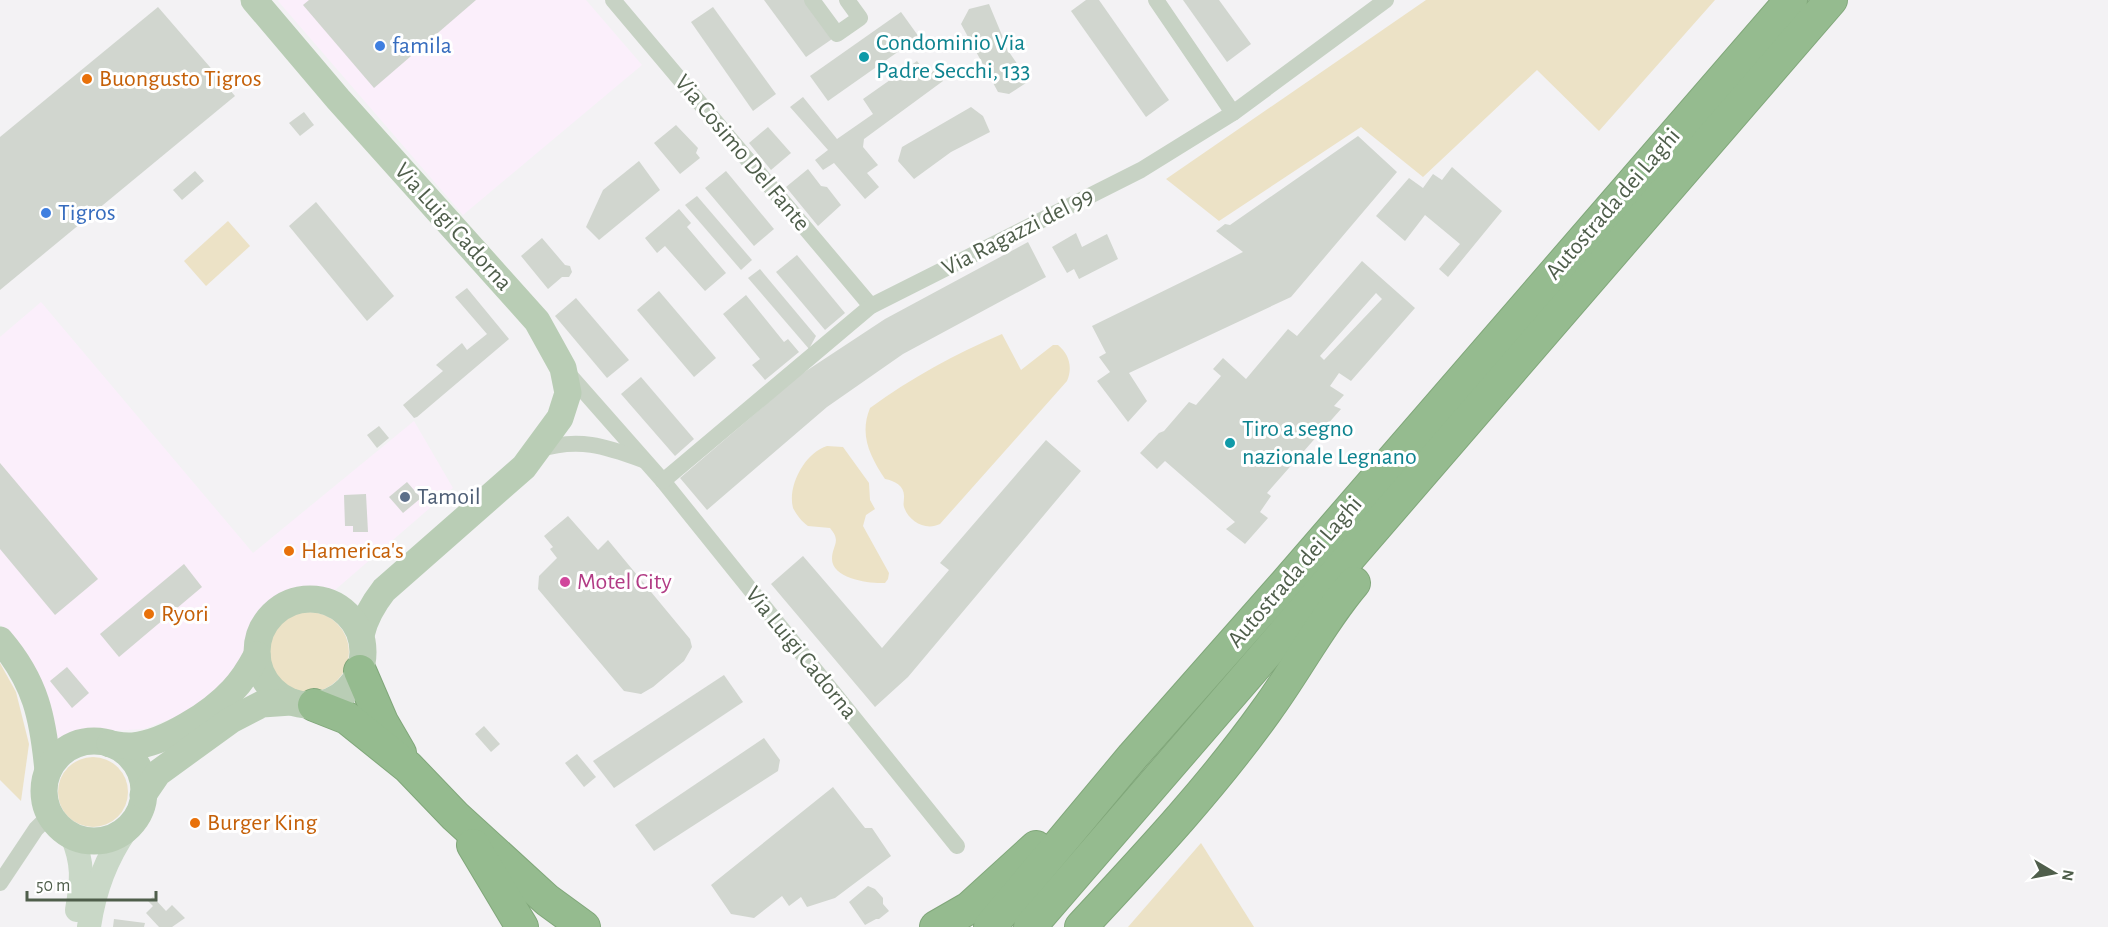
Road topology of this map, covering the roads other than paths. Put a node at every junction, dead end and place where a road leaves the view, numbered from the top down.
1 (254, 0) edge
2 (613, 0) edge
3 (812, 0) edge
4 (847, 0) edge
5 (1156, 0) edge
6 (1386, 0) edge
7 (1791, 0) edge
8 (1831, 0) edge
9 (1233, 112) junction
10 (871, 306) junction
11 (1522, 357) junction
12 (563, 368) junction
13 (537, 450) junction
14 (645, 460) junction
15 (663, 481) junction
16 (361, 635) junction
17 (0, 640) edge
18 (257, 656) junction
19 (360, 671) junction
20 (302, 703) junction
21 (110, 744) junction
22 (1133, 756) junction
23 (408, 767) junction
24 (48, 771) junction
25 (143, 795) junction
26 (50, 815) junction
27 (455, 816) junction
28 (126, 830) junction
29 (72, 836) junction
30 (957, 846) dead end
31 (1137, 866) junction
32 (0, 884) edge
33 (75, 927) edge
34 (88, 927) edge
35 (522, 927) edge
36 (550, 927) edge
37 (584, 927) edge
38 (936, 927) edge
39 (990, 927) edge
40 (1030, 927) edge
41 (1081, 927) edge
42 (1092, 927) edge

1 - 12 main road, Via Luigi Cadorna
2 - 10 street, Via Cosimo Del Fante
3 - 4 street
5 - 9 street
6 - 9 street, Via Ragazzi del 99
7 - 22 highway, Autostrada dei Laghi
8 - 11 highway, Autostrada dei Laghi
9 - 10 street, Via Ragazzi del 99
10 - 15 street, Via Ragazzi del 99
11 - 31 highway
11 - 40 highway, Autostrada dei Laghi
12 - 13 main road
12 - 14 street, Via Luigi Cadorna
13 - 14 street, Via Luigi Cadorna
13 - 16 main road
14 - 15 street, Via Luigi Cadorna
15 - 30 street, Via Luigi Cadorna
16 - 18 main road
16 - 19 main road
17 - 24 main road
18 - 20 main road
18 - 21 main road
19 - 20 main road
19 - 23 highway
20 - 23 highway
20 - 25 main road
21 - 24 main road
21 - 25 main road
22 - 38 highway
22 - 39 highway, Autostrada dei Laghi
23 - 27 highway
24 - 26 main road
25 - 28 main road
26 - 29 main road
26 - 32 street
27 - 35 highway
27 - 36 highway
27 - 37 highway
28 - 29 main road
28 - 34 main road
29 - 33 main road
31 - 41 highway
31 - 42 highway

